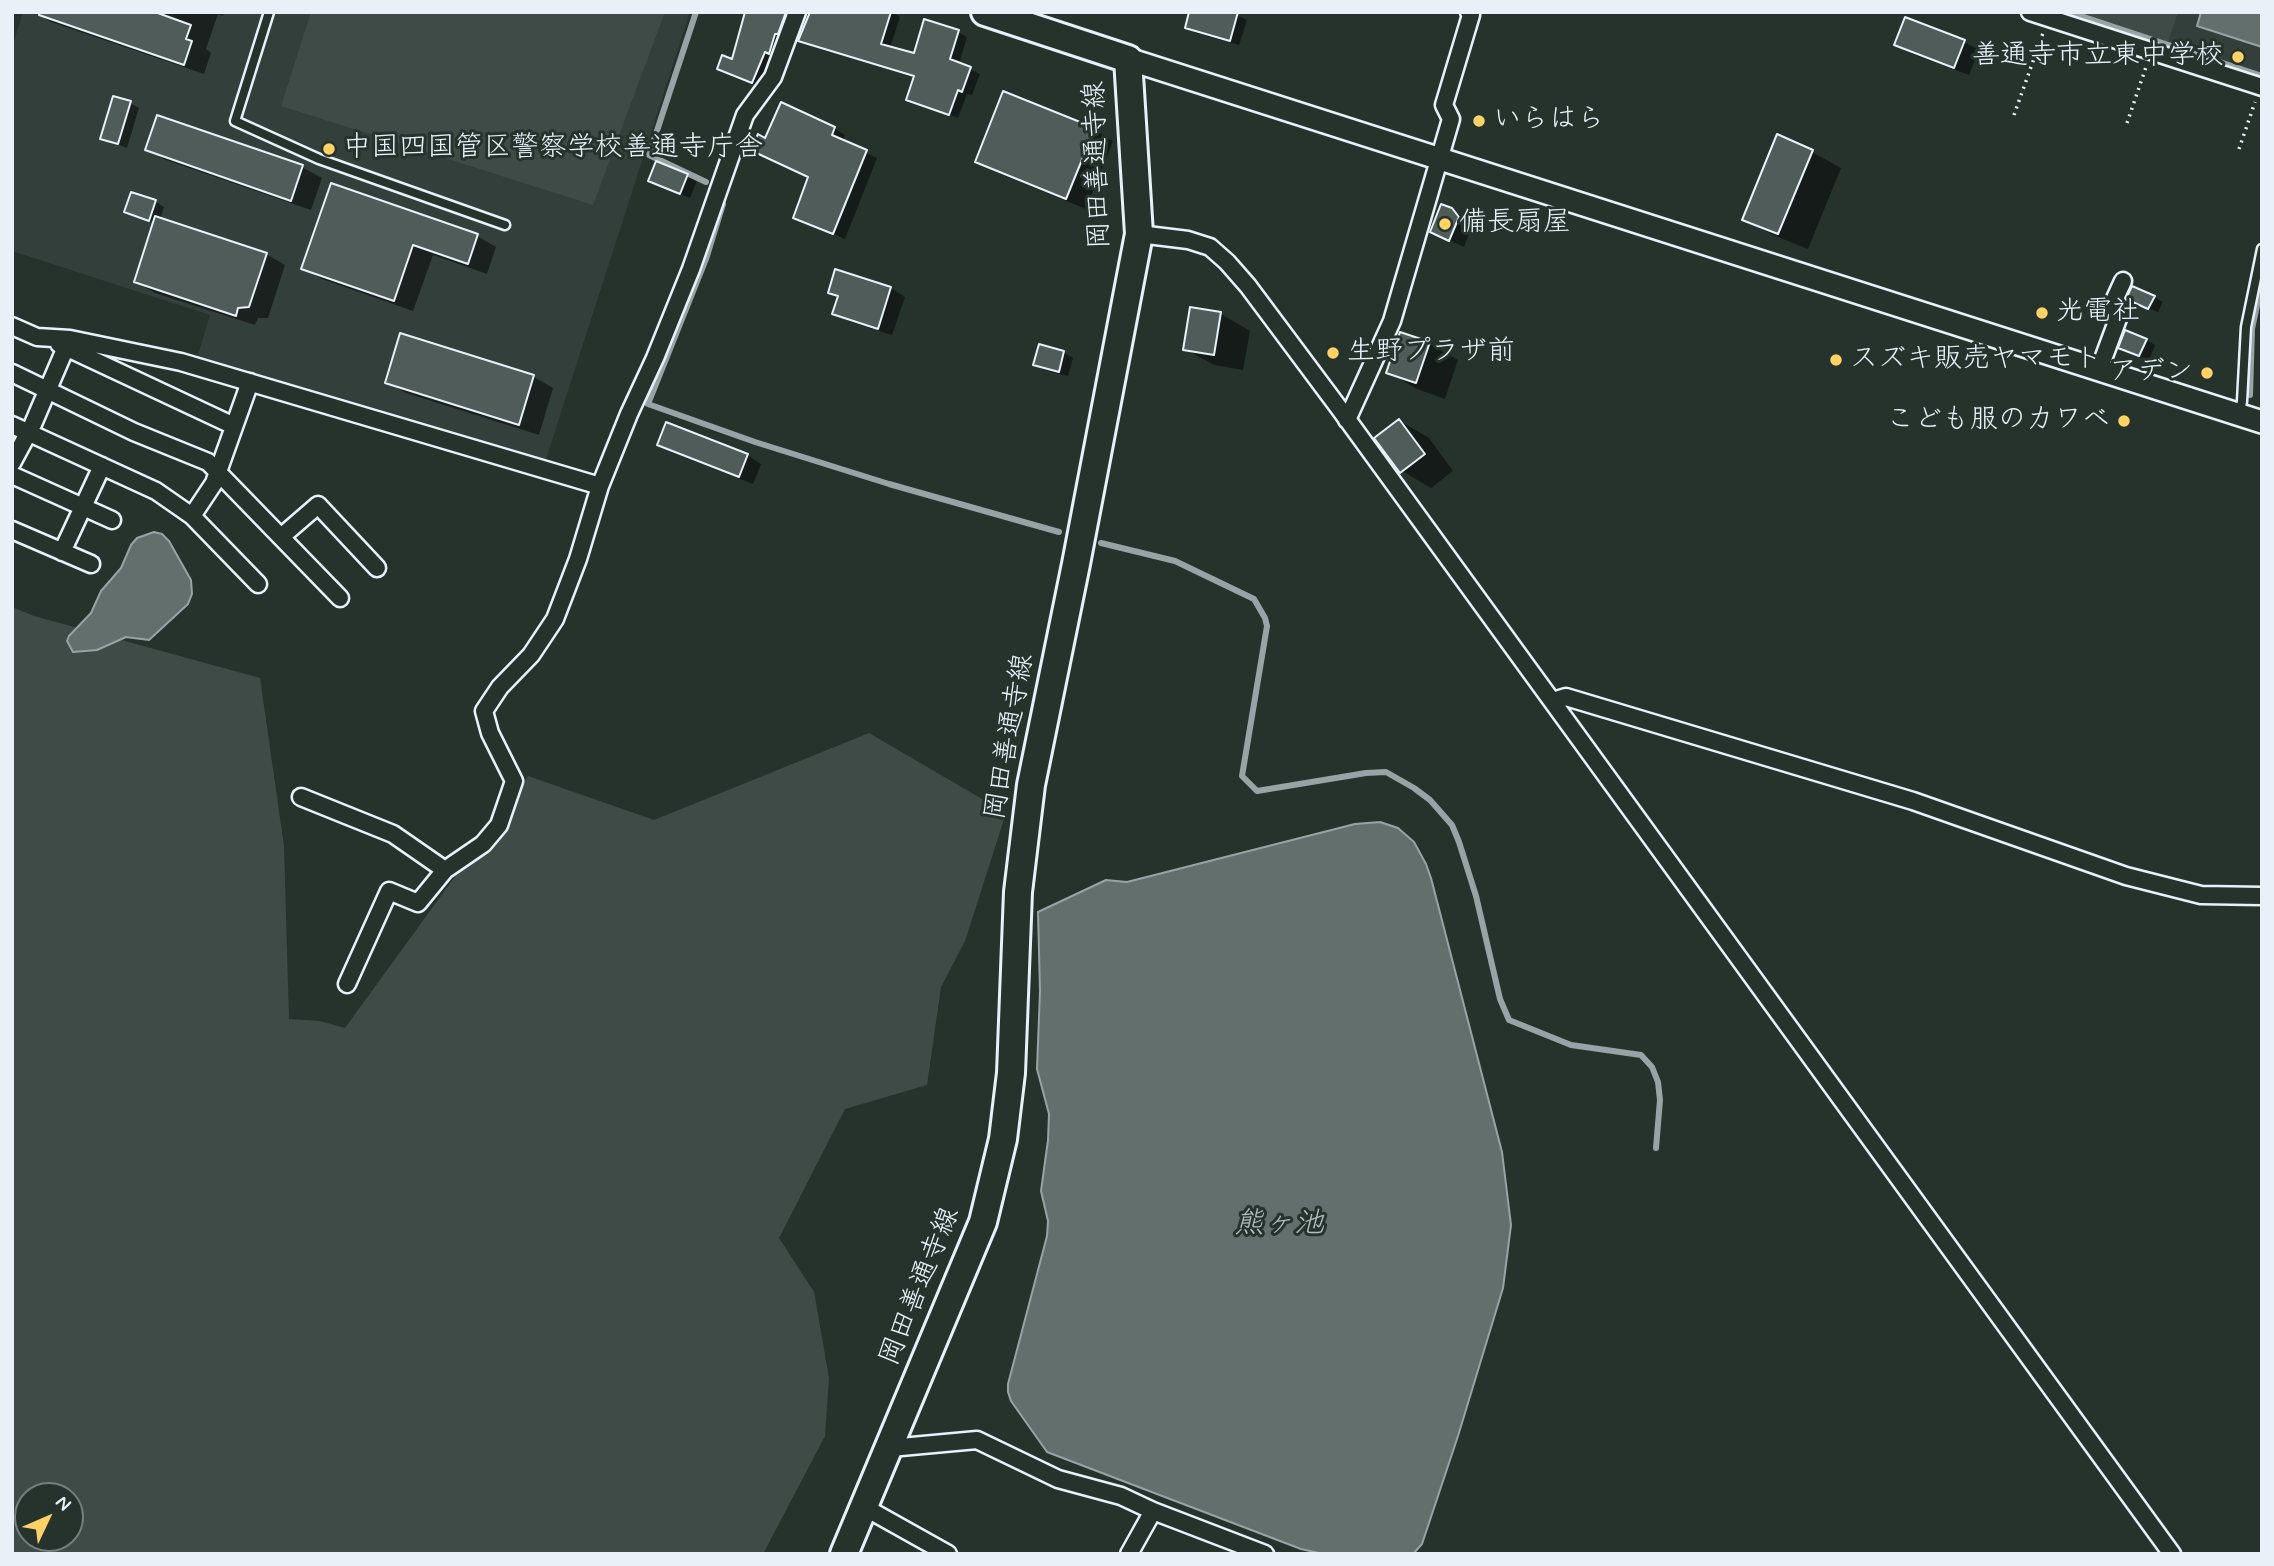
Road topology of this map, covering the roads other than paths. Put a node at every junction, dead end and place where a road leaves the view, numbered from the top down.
1 (269, 12) edge
2 (797, 12) edge
3 (985, 12) edge
4 (1469, 12) edge
5 (2030, 12) edge
6 (1128, 59) junction
7 (2261, 87) edge
8 (1439, 158) junction
9 (505, 225) dead end
10 (1139, 234) junction
11 (2262, 249) edge
12 (2123, 281) dead end
13 (12, 326) edge
14 (47, 338) junction
15 (66, 347) junction
16 (2099, 370) junction
17 (12, 373) edge
18 (250, 382) junction
19 (48, 390) junction
20 (2239, 415) junction
21 (1347, 420) junction
22 (2262, 422) edge
23 (12, 425) edge
24 (234, 426) junction
25 (28, 432) junction
26 (12, 463) edge
27 (102, 466) junction
28 (218, 472) junction
29 (12, 475) edge
30 (600, 486) junction
31 (83, 506) junction
32 (192, 516) junction
33 (112, 520) dead end
34 (12, 530) edge
35 (281, 537) junction
36 (62, 552) junction
37 (91, 564) dead end
38 (377, 568) dead end
39 (258, 584) dead end
40 (340, 598) dead end
41 (1553, 701) junction
42 (301, 797) dead end
43 (445, 870) junction
44 (2262, 896) edge
45 (346, 984) dead end
46 (890, 1448) junction
47 (864, 1507) junction
48 (1153, 1511) junction
49 (844, 1554) edge
50 (948, 1554) edge
51 (1129, 1554) edge
52 (1265, 1554) edge
53 (2172, 1554) edge

1 - 9 lane
2 - 30 street
3 - 6 main road, 岡田善通寺線
4 - 8 street
5 - 7 street
6 - 8 street
6 - 10 main road, 岡田善通寺線
8 - 16 street
8 - 21 street
10 - 21 street
10 - 46 main road, 岡田善通寺線
11 - 20 lane
12 - 16 street
13 - 14 street
14 - 15 street
14 - 18 street
15 - 19 street
15 - 24 street
16 - 20 street
17 - 19 street
18 - 24 street
18 - 30 street
19 - 25 street
19 - 28 street
20 - 22 street
21 - 41 street
23 - 25 street
24 - 28 street
25 - 26 street
25 - 27 street
27 - 31 street
27 - 32 street
28 - 32 street
28 - 35 street
29 - 31 street
30 - 43 street
31 - 33 street
31 - 36 street
32 - 39 street
34 - 36 street
35 - 38 street
35 - 40 street
36 - 37 street
41 - 44 street
41 - 53 street
42 - 43 street
43 - 45 street
46 - 47 main road, 岡田善通寺線
46 - 48 street
47 - 49 main road, 岡田善通寺線
47 - 50 street
48 - 51 street
48 - 52 street

